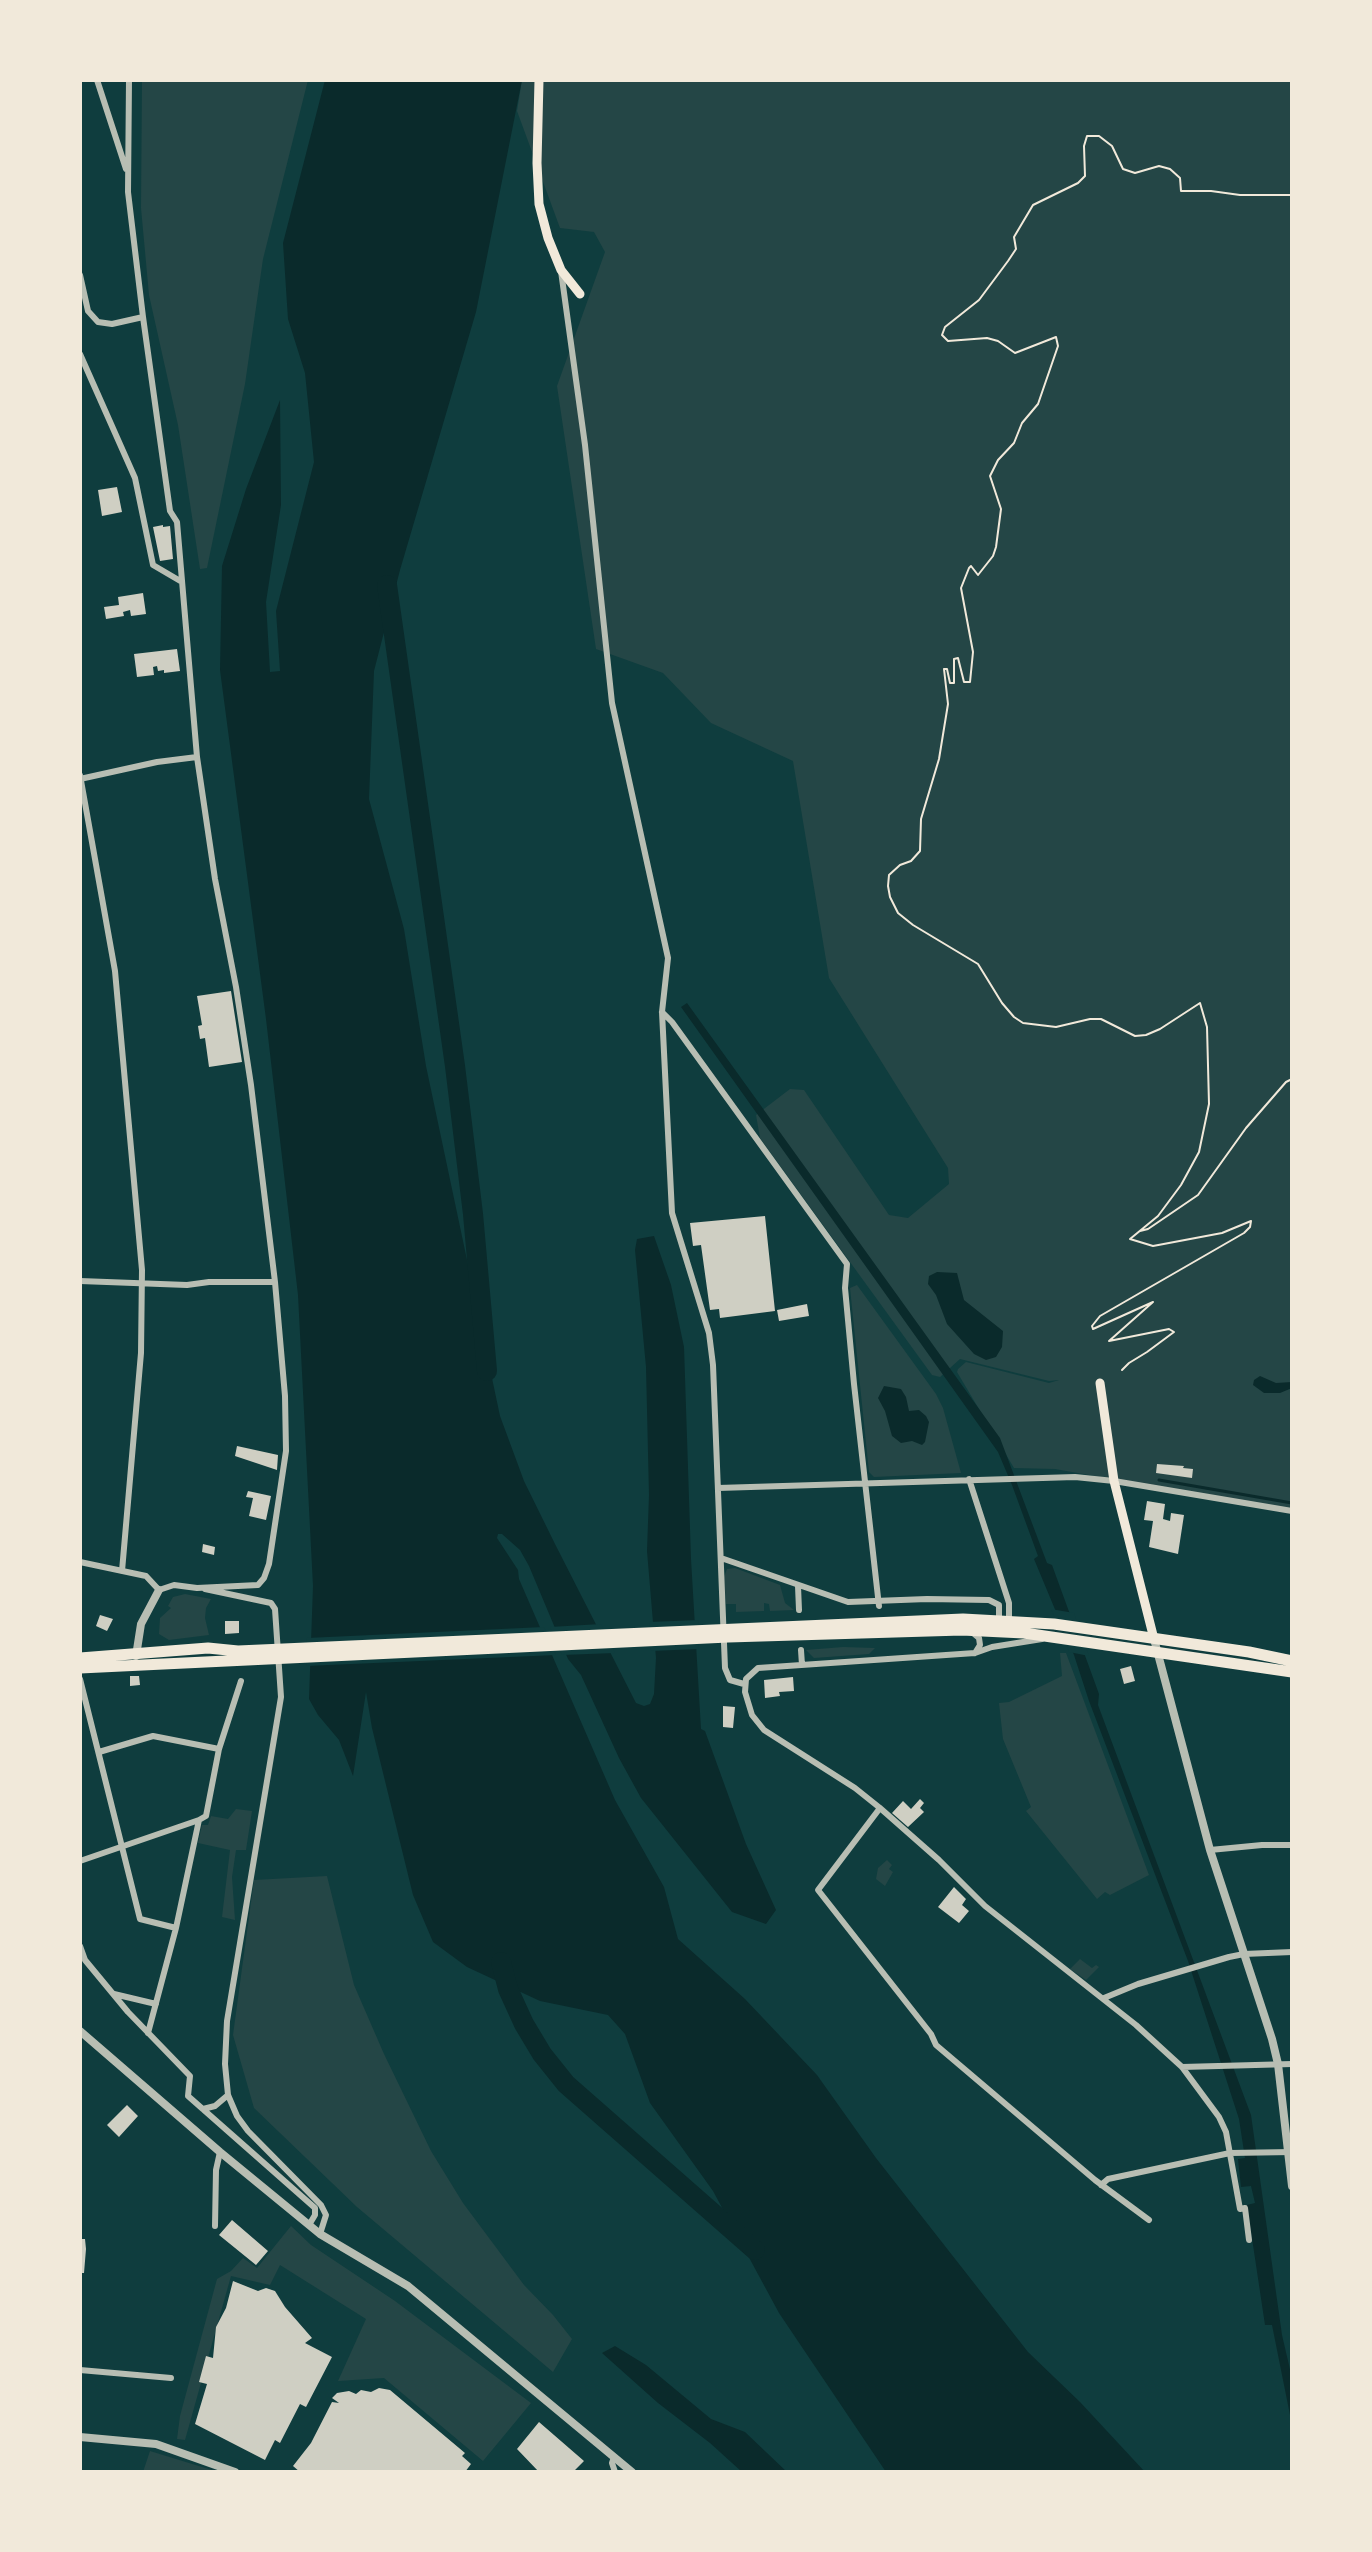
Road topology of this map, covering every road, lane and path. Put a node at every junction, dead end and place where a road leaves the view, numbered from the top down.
1 (97, 80) edge
2 (129, 80) edge
3 (539, 80) edge
4 (128, 176) junction
5 (1292, 195) edge
6 (561, 270) junction
7 (80, 275) edge
8 (82, 284) edge
9 (580, 294) dead end
10 (143, 317) junction
11 (80, 354) edge
12 (182, 582) junction
13 (197, 757) junction
14 (80, 778) edge
15 (662, 1012) junction
16 (1292, 1079) edge
17 (1139, 1231) junction
18 (80, 1281) edge
19 (275, 1282) junction
20 (142, 1284) junction
21 (1122, 1370) dead end
22 (1100, 1383) dead end
23 (971, 1479) junction
24 (1114, 1481) junction
25 (866, 1483) junction
26 (718, 1488) junction
27 (1292, 1511) edge
28 (721, 1558) junction
29 (80, 1562) edge
30 (122, 1571) junction
31 (798, 1586) junction
32 (197, 1588) junction
33 (159, 1590) junction
34 (879, 1604) junction
35 (799, 1610) dead end
36 (1004, 1621) junction
37 (967, 1630) junction
38 (727, 1633) junction
39 (1055, 1638) junction
40 (1154, 1639) junction
41 (881, 1649) dead end
42 (801, 1650) dead end
43 (1157, 1652) junction
44 (975, 1653) junction
45 (80, 1658) edge
46 (136, 1659) junction
47 (882, 1659) junction
48 (1292, 1661) edge
49 (802, 1665) junction
50 (80, 1668) edge
51 (1292, 1672) edge
52 (80, 1679) edge
53 (241, 1681) dead end
54 (744, 1684) junction
55 (219, 1749) junction
56 (99, 1752) junction
57 (880, 1808) junction
58 (199, 1820) junction
59 (123, 1845) junction
60 (1292, 1845) edge
61 (1210, 1850) junction
62 (80, 1861) edge
63 (176, 1928) junction
64 (80, 1946) edge
65 (1292, 1952) edge
66 (1244, 1954) junction
67 (114, 1994) junction
68 (1104, 1998) junction
69 (156, 2004) junction
70 (80, 2031) edge
71 (148, 2033) junction
72 (1278, 2064) junction
73 (1292, 2064) edge
74 (1182, 2067) junction
75 (228, 2095) junction
76 (203, 2109) junction
77 (220, 2152) junction
78 (1290, 2152) edge
79 (1230, 2153) junction
80 (1101, 2185) junction
81 (1292, 2186) edge
82 (1149, 2220) dead end
83 (309, 2225) junction
84 (215, 2226) dead end
85 (320, 2234) junction
86 (1249, 2240) dead end
87 (80, 2370) edge
88 (171, 2378) dead end
89 (80, 2437) edge
90 (614, 2457) junction
91 (235, 2472) edge
92 (615, 2472) edge
93 (632, 2472) edge

1 - 4 street
2 - 4 street
3 - 6 main road
4 - 10 street
5 - 17 path
6 - 9 main road
6 - 15 street
7 - 8 street
8 - 10 street
10 - 12 street
11 - 12 street
12 - 13 street
13 - 14 street
13 - 19 street
14 - 20 street
15 - 25 street
15 - 26 street
16 - 17 path
17 - 21 path
18 - 20 street
19 - 20 street
19 - 32 street
20 - 30 street
22 - 24 main road
23 - 24 street
23 - 25 street
23 - 36 street
24 - 27 street
24 - 40 main road
25 - 26 street
25 - 34 street
26 - 28 street
28 - 31 street
28 - 54 street
29 - 30 street
30 - 33 street
31 - 34 street
31 - 35 street
32 - 33 street
32 - 75 street
33 - 46 street
34 - 36 street
36 - 38 highway
36 - 40 highway
37 - 38 highway
37 - 39 highway
37 - 44 street
38 - 46 highway
39 - 43 highway
39 - 44 street
40 - 43 street
40 - 48 highway
41 - 47 street
42 - 49 street
43 - 51 highway
43 - 61 street
44 - 47 street
45 - 46 highway
46 - 50 highway
47 - 49 street
49 - 54 street
52 - 56 street
53 - 55 street
54 - 57 street
55 - 56 street
55 - 58 street
56 - 59 street
57 - 68 street
57 - 80 street
58 - 59 street
58 - 63 street
59 - 62 street
59 - 63 street
60 - 61 street
61 - 66 street
63 - 69 street
64 - 67 street
65 - 66 street
66 - 68 street
66 - 72 street
67 - 69 street
67 - 71 street
68 - 74 street
69 - 71 street
70 - 77 street
71 - 76 street
72 - 73 street
72 - 74 street
72 - 78 street
74 - 79 street
75 - 76 street
75 - 85 street
76 - 83 street
77 - 83 street
77 - 84 street
78 - 79 street
78 - 81 street
79 - 80 street
79 - 86 street
80 - 82 street
83 - 85 street
85 - 90 street
87 - 88 street
89 - 91 street
90 - 92 street
90 - 93 street

